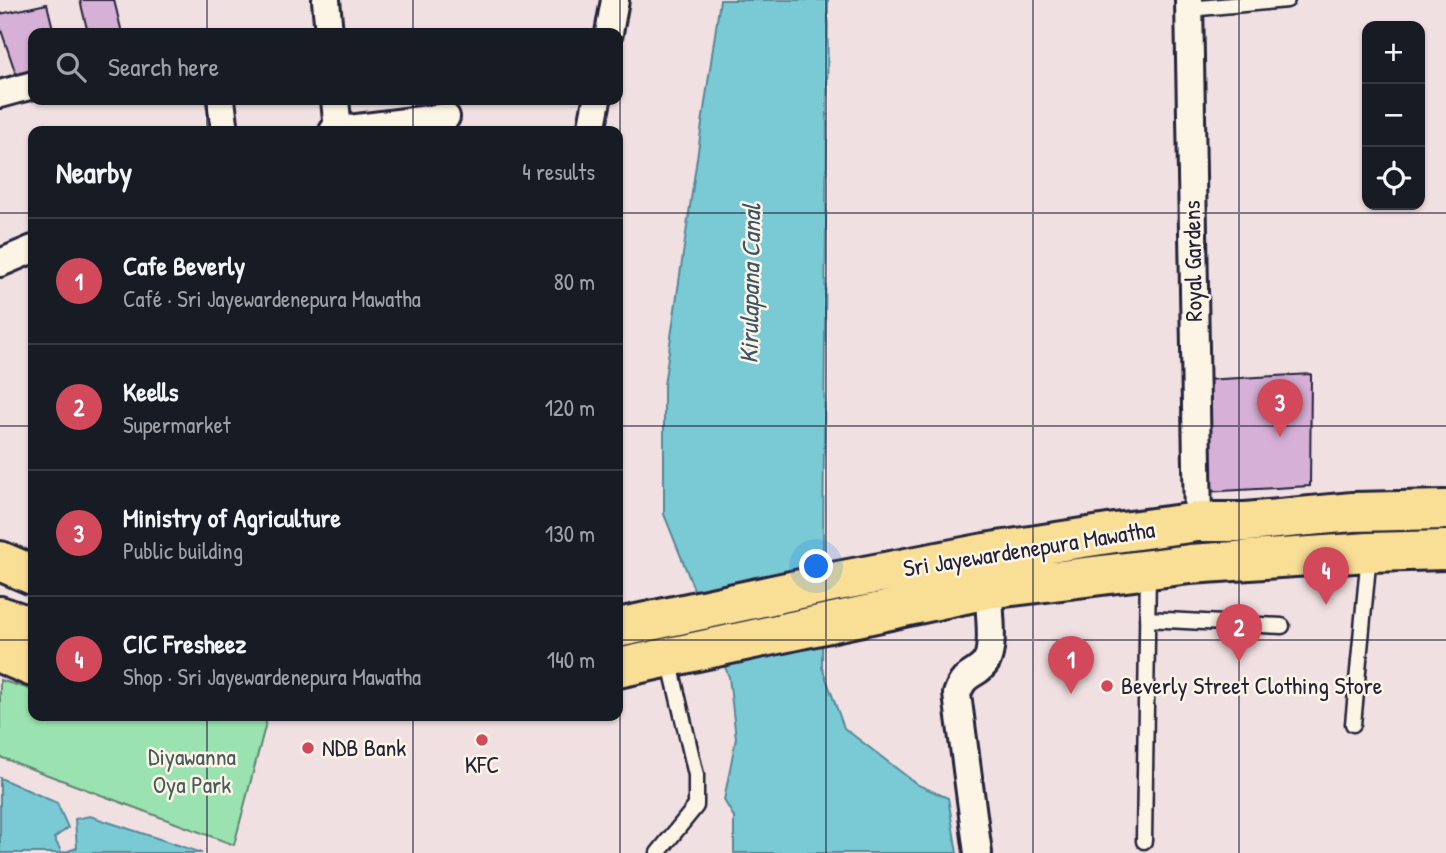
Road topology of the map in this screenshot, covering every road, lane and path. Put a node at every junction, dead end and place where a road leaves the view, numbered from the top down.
1 (326, 0) edge
2 (1287, 0) edge
3 (1189, 5) edge
4 (329, 28) edge
5 (28, 86) edge
6 (0, 94) edge
7 (222, 105) edge
8 (335, 105) edge
9 (596, 105) edge
10 (446, 117) dead end
11 (224, 126) edge
12 (336, 126) edge
13 (370, 126) edge
14 (592, 126) edge
15 (28, 251) edge
16 (0, 263) edge
17 (1446, 510) edge
18 (1198, 522) junction
19 (1446, 550) edge
20 (1369, 552) junction
21 (0, 562) edge
22 (1148, 569) junction
23 (28, 573) edge
24 (988, 589) junction
25 (0, 617) edge
26 (1147, 619) junction
27 (28, 625) edge
28 (629, 626) edge
29 (1282, 626) dead end
30 (0, 653) edge
31 (646, 662) edge
32 (28, 665) edge
33 (1353, 724) dead end
34 (1144, 841) dead end
35 (658, 853) edge
36 (978, 853) edge

1 - 4 street
2 - 3 lane
3 - 18 street, Royal Gardens
5 - 6 street
7 - 11 street
8 - 12 street
9 - 14 street
10 - 13 street
15 - 16 street
17 - 18 main road, Sri Jayewardenepura Mawatha
18 - 28 main road, Sri Jayewardenepura Mawatha
19 - 20 main road, Sri Jayewardenepura Mawatha
20 - 22 main road, Sri Jayewardenepura Mawatha
20 - 33 lane
21 - 23 main road
22 - 24 main road, Sri Jayewardenepura Mawatha
22 - 26 lane
24 - 31 main road, Sri Jayewardenepura Mawatha
24 - 36 street
25 - 27 main road
26 - 29 lane
26 - 34 lane
30 - 32 main road
31 - 35 lane

